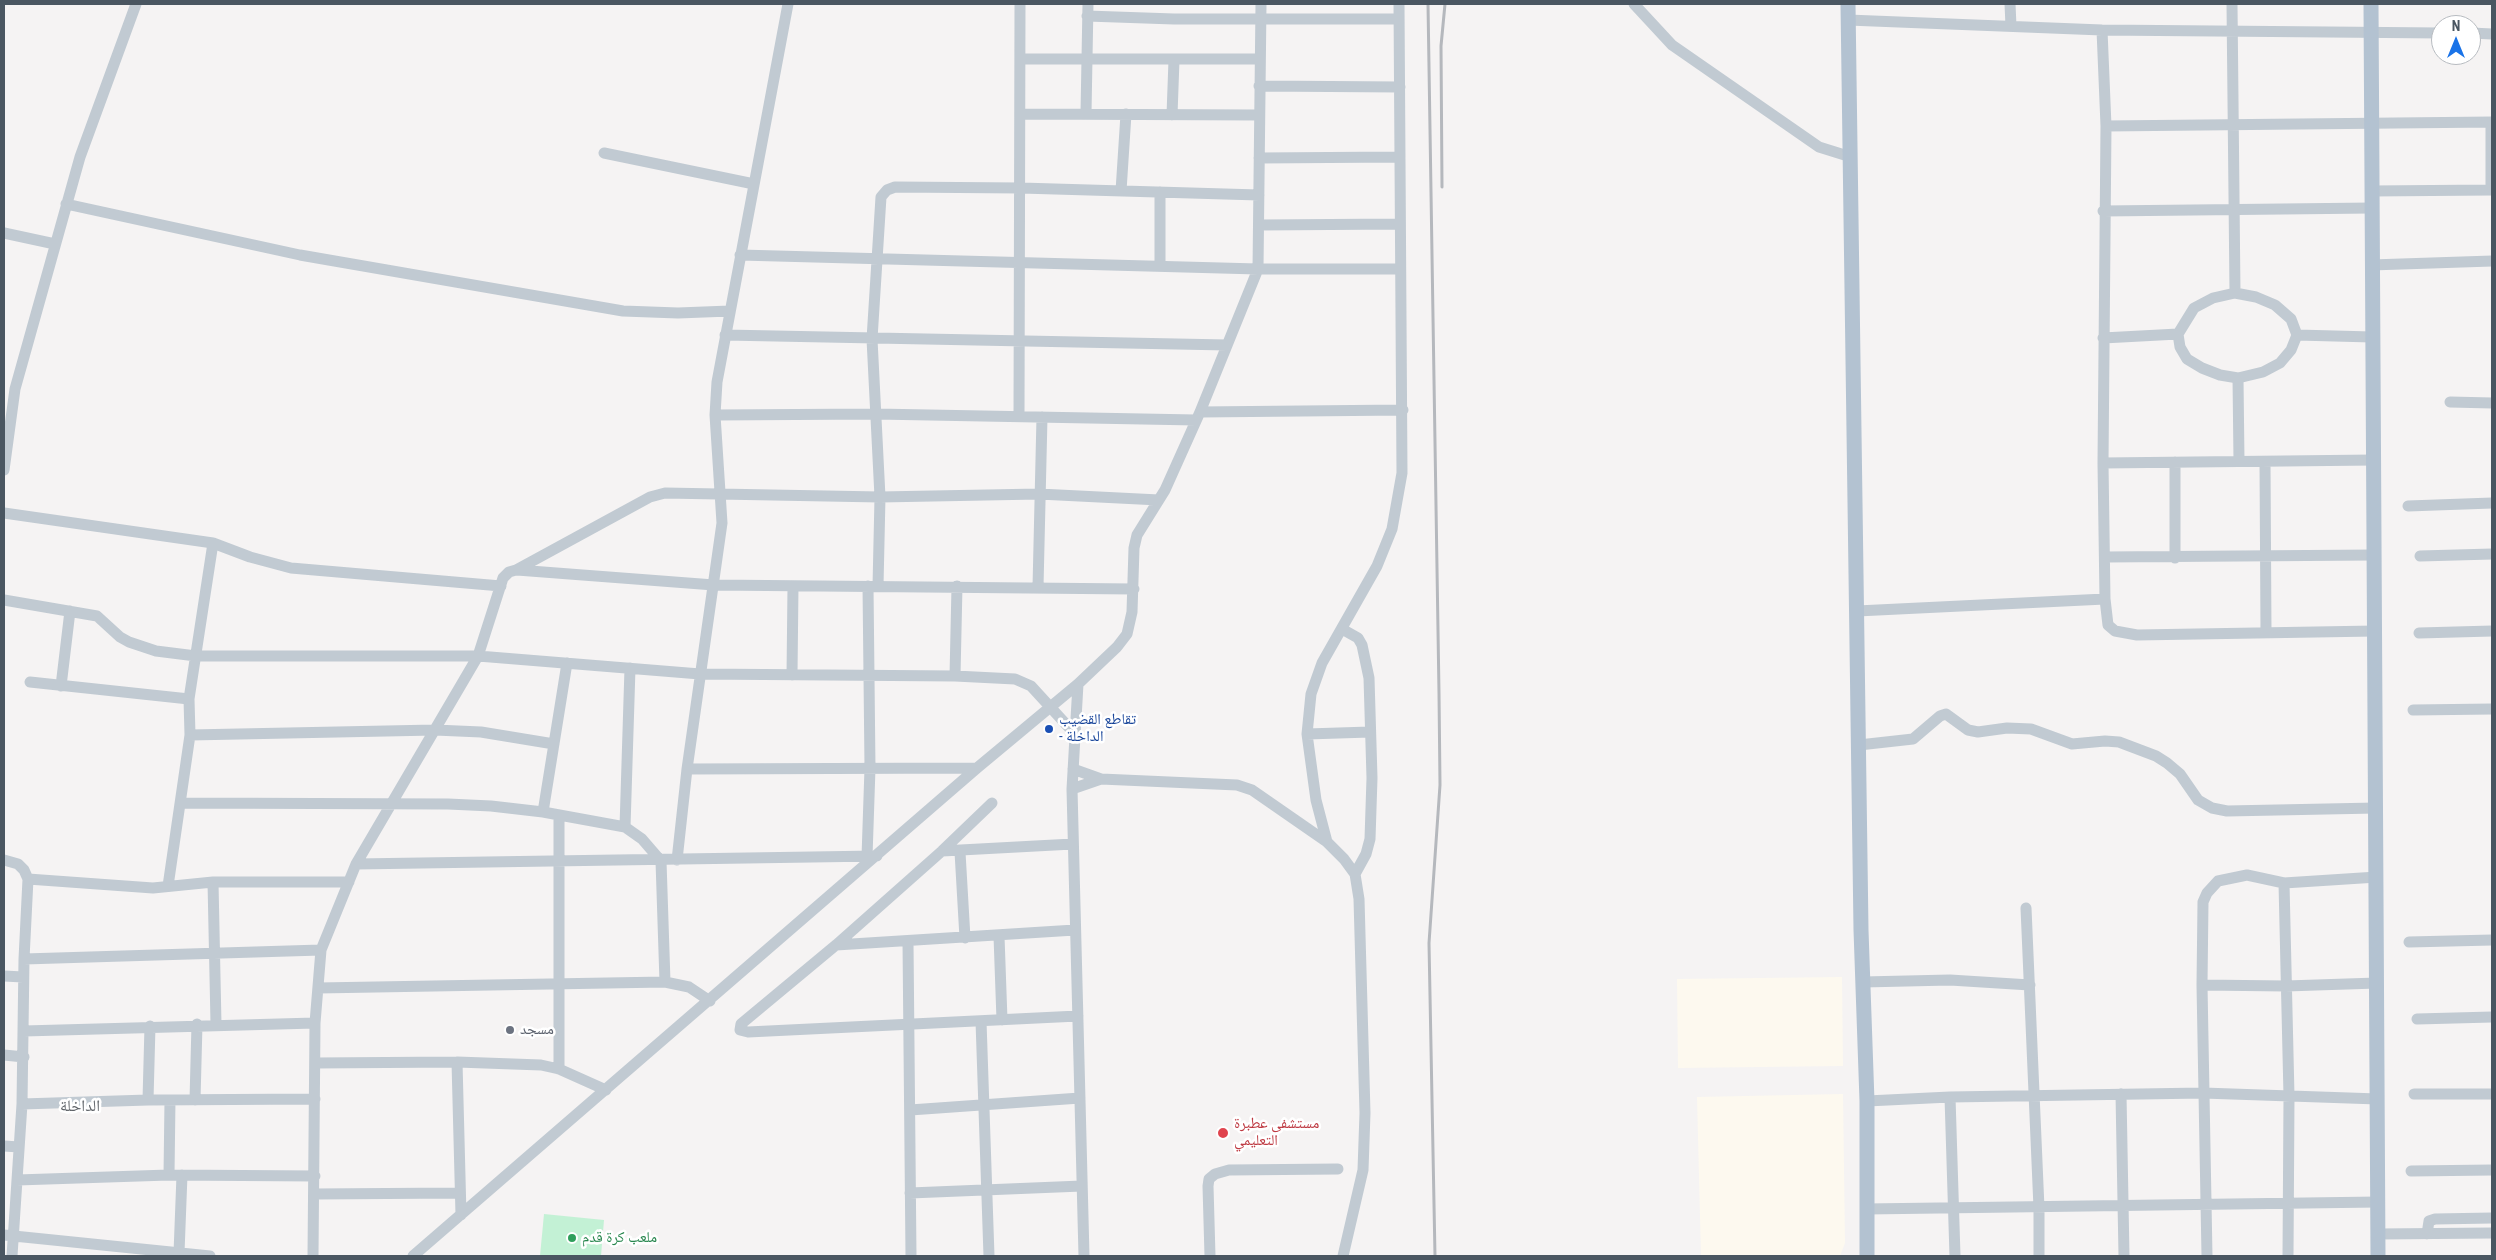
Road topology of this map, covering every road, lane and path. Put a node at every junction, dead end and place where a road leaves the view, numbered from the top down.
1 (136, 4) edge
2 (788, 4) edge
3 (1020, 4) edge
4 (1088, 4) edge
5 (1260, 4) edge
6 (1399, 4) edge
7 (1634, 4) edge
8 (1848, 4) edge
9 (2010, 4) edge
10 (2232, 4) edge
11 (2371, 4) edge
12 (1087, 16) junction
13 (1399, 19) junction
14 (1260, 20) junction
15 (1848, 20) junction
16 (2011, 26) junction
17 (2102, 30) junction
18 (2232, 30) junction
19 (2372, 33) junction
20 (2431, 33) edge
21 (1259, 58) junction
22 (1021, 59) junction
23 (1087, 59) junction
24 (1174, 60) junction
25 (1259, 86) junction
26 (1400, 87) junction
27 (1086, 113) junction
28 (1022, 114) junction
29 (1126, 114) junction
30 (1172, 115) junction
31 (1258, 115) junction
32 (2492, 122) edge
33 (2233, 125) junction
34 (2370, 125) junction
35 (2106, 126) junction
36 (604, 153) dead end
37 (1399, 157) junction
38 (1850, 157) junction
39 (1259, 158) junction
40 (754, 184) junction
41 (1021, 188) junction
42 (2492, 190) edge
43 (1121, 191) junction
44 (2371, 191) junction
45 (1160, 192) junction
46 (1259, 195) junction
47 (66, 204) junction
48 (2372, 208) junction
49 (2236, 210) junction
50 (2103, 211) junction
51 (1400, 224) junction
52 (1260, 225) junction
53 (4, 233) edge
54 (55, 244) junction
55 (740, 255) junction
56 (876, 258) junction
57 (2492, 261) edge
58 (1021, 263) junction
59 (2371, 265) junction
60 (1160, 266) junction
61 (1258, 269) junction
62 (1400, 269) junction
63 (2235, 293) junction
64 (730, 311) junction
65 (2178, 334) junction
66 (725, 335) junction
67 (2297, 335) junction
68 (2372, 337) junction
69 (2103, 338) junction
70 (872, 339) junction
71 (1021, 341) junction
72 (1228, 345) junction
73 (2238, 378) junction
74 (2450, 402) dead end
75 (2492, 403) edge
76 (1403, 410) junction
77 (715, 414) junction
78 (876, 414) junction
79 (1019, 416) junction
80 (1198, 416) junction
81 (1042, 417) junction
82 (2374, 460) junction
83 (2239, 461) junction
84 (2175, 462) junction
85 (2265, 462) junction
86 (2103, 463) junction
87 (4, 470) edge
88 (721, 494) junction
89 (1040, 494) junction
90 (880, 497) junction
91 (1159, 500) junction
92 (2492, 503) edge
93 (2408, 506) dead end
94 (4, 513) edge
95 (213, 543) junction
96 (2492, 554) edge
97 (2374, 555) junction
98 (2420, 556) dead end
99 (2105, 557) junction
100 (2266, 557) junction
101 (2175, 558) junction
102 (516, 570) junction
103 (714, 585) junction
104 (501, 586) junction
105 (793, 586) junction
106 (873, 586) junction
107 (957, 586) junction
108 (1038, 587) junction
109 (1134, 589) junction
110 (2105, 599) junction
111 (4, 600) edge
112 (70, 610) junction
113 (1857, 610) junction
114 (1342, 629) junction
115 (2375, 631) junction
116 (2492, 631) edge
117 (2266, 632) junction
118 (2419, 633) dead end
119 (196, 656) junction
120 (478, 656) junction
121 (567, 663) junction
122 (630, 668) junction
123 (700, 674) junction
124 (792, 675) junction
125 (870, 676) junction
126 (954, 676) junction
127 (30, 682) dead end
128 (1078, 684) junction
129 (61, 686) junction
130 (189, 699) junction
131 (1050, 707) junction
132 (2492, 709) edge
133 (2413, 710) dead end
134 (435, 730) junction
135 (1370, 732) junction
136 (1074, 733) junction
137 (1307, 734) junction
138 (190, 735) junction
139 (554, 744) junction
140 (1859, 745) junction
141 (870, 768) junction
142 (977, 768) junction
143 (687, 769) junction
144 (1072, 769) junction
145 (1101, 779) junction
146 (1072, 789) junction
147 (182, 803) junction
148 (992, 803) dead end
149 (390, 805) junction
150 (2376, 808) junction
151 (542, 812) junction
152 (559, 815) junction
153 (625, 827) junction
154 (1327, 842) junction
155 (1073, 844) junction
156 (942, 851) junction
157 (960, 852) junction
158 (872, 857) junction
159 (4, 860) edge
160 (677, 860) junction
161 (661, 861) junction
162 (560, 862) junction
163 (356, 864) junction
164 (1355, 874) junction
165 (2377, 877) junction
166 (28, 879) junction
167 (213, 882) junction
168 (349, 882) junction
169 (2284, 883) junction
170 (168, 886) junction
171 (2026, 908) dead end
172 (1075, 930) junction
173 (1000, 936) junction
174 (964, 938) junction
175 (2492, 940) edge
176 (908, 942) junction
177 (2409, 942) dead end
178 (836, 945) junction
179 (321, 950) junction
180 (215, 952) junction
181 (24, 959) junction
182 (4, 976) edge
183 (23, 977) junction
184 (665, 982) junction
185 (1863, 982) junction
186 (2377, 983) junction
187 (558, 984) junction
188 (2030, 985) junction
189 (2202, 985) junction
190 (2286, 986) junction
191 (318, 988) junction
192 (710, 1001) junction
193 (1078, 1016) junction
194 (2492, 1017) edge
195 (2417, 1019) dead end
196 (1002, 1020) junction
197 (981, 1022) junction
198 (314, 1023) junction
199 (197, 1024) junction
200 (216, 1024) junction
201 (150, 1026) junction
202 (909, 1026) junction
203 (24, 1030) junction
204 (4, 1055) edge
205 (24, 1057) junction
206 (457, 1062) junction
207 (314, 1063) junction
208 (559, 1069) junction
209 (606, 1090) junction
210 (2203, 1093) junction
211 (2121, 1094) junction
212 (2414, 1094) dead end
213 (2492, 1094) edge
214 (2289, 1096) junction
215 (1950, 1097) junction
216 (2034, 1097) junction
217 (1080, 1098) junction
218 (2378, 1099) junction
219 (148, 1100) junction
220 (170, 1100) junction
221 (195, 1100) junction
222 (314, 1100) junction
223 (1867, 1101) junction
224 (22, 1104) junction
225 (984, 1105) junction
226 (910, 1110) junction
227 (4, 1146) edge
228 (19, 1147) junction
229 (1338, 1169) dead end
230 (2492, 1170) edge
231 (2411, 1171) dead end
232 (169, 1175) junction
233 (182, 1175) junction
234 (314, 1176) junction
235 (17, 1180) junction
236 (1082, 1186) junction
237 (986, 1190) junction
238 (459, 1193) junction
239 (910, 1193) junction
240 (314, 1194) junction
241 (2378, 1202) junction
242 (2289, 1204) junction
243 (2205, 1206) junction
244 (2123, 1207) junction
245 (1953, 1208) junction
246 (2039, 1208) junction
247 (1866, 1209) junction
248 (460, 1215) junction
249 (2492, 1218) edge
250 (2492, 1233) edge
251 (2378, 1234) junction
252 (2427, 1234) junction
253 (8, 1236) edge
254 (127, 1253) edge
255 (179, 1253) junction
256 (12, 1256) edge
257 (210, 1256) edge
258 (313, 1256) edge
259 (413, 1256) edge
260 (911, 1256) edge
261 (989, 1256) edge
262 (1084, 1256) edge
263 (1210, 1256) edge
264 (1343, 1256) edge
265 (1867, 1256) edge
266 (1955, 1256) edge
267 (2039, 1256) edge
268 (2124, 1256) edge
269 (2207, 1256) edge
270 (2288, 1256) edge
271 (2378, 1256) edge

1 - 47 street
2 - 40 street
3 - 22 street
4 - 12 street
5 - 14 street
6 - 13 street
7 - 38 street
8 - 15 main road
9 - 16 street
10 - 18 street
11 - 19 main road
12 - 14 street
12 - 23 street
13 - 14 street
13 - 26 street
14 - 21 street
15 - 16 street
15 - 38 main road
16 - 17 street
17 - 18 street
17 - 35 street
18 - 19 street
18 - 33 street
19 - 20 street
19 - 34 main road
21 - 24 street
21 - 25 street
22 - 23 street
22 - 28 street
23 - 24 street
23 - 27 street
24 - 30 street
25 - 26 street
25 - 31 street
26 - 37 street
27 - 28 street
27 - 29 street
28 - 41 street
29 - 30 street
29 - 43 street
30 - 31 street
31 - 39 street
32 - 34 street
32 - 42 street
33 - 34 street
33 - 35 street
33 - 49 street
34 - 44 main road
35 - 50 street
36 - 40 street
37 - 39 street
37 - 51 street
38 - 113 main road
39 - 46 street
40 - 55 street
41 - 43 street
41 - 56 street
41 - 58 street
42 - 44 street
43 - 45 street
44 - 48 main road
45 - 46 street
45 - 60 street
46 - 52 street
47 - 54 street
47 - 64 street
48 - 49 street
48 - 59 main road
49 - 50 street
49 - 63 street
50 - 69 street
51 - 52 street
51 - 62 street
52 - 61 street
53 - 54 street
54 - 87 street
55 - 56 street
55 - 64 street
56 - 58 street
56 - 70 street
57 - 59 street
58 - 60 street
58 - 71 street
59 - 68 main road
60 - 61 street
61 - 62 street
61 - 72 street
62 - 76 street
63 - 65 street
63 - 67 street
64 - 66 street
65 - 69 street
65 - 73 street
66 - 70 street
66 - 77 street
67 - 68 street
67 - 73 street
68 - 82 main road
69 - 86 street
70 - 71 street
70 - 78 street
71 - 72 street
71 - 79 street
72 - 80 street
73 - 83 street
74 - 75 street
76 - 80 street
76 - 114 street
77 - 78 street
77 - 88 street
78 - 79 street
78 - 90 street
79 - 81 street
80 - 81 street
80 - 91 street
81 - 89 street
82 - 85 street
82 - 97 main road
83 - 84 street
83 - 85 street
84 - 86 street
84 - 101 street
85 - 100 street
86 - 99 street
88 - 90 street
88 - 102 street
88 - 103 street
89 - 90 street
89 - 91 street
89 - 108 street
90 - 106 street
91 - 109 street
92 - 93 street
94 - 95 street
95 - 104 street
95 - 119 street
96 - 98 street
97 - 100 street
97 - 115 main road
99 - 101 street
99 - 110 street
100 - 101 street
100 - 117 street
102 - 103 street
102 - 104 street
103 - 105 street
103 - 123 street
104 - 120 street
105 - 106 street
105 - 124 street
106 - 107 street
106 - 125 street
107 - 108 street
107 - 126 street
108 - 109 street
109 - 128 street
110 - 113 street
110 - 117 street
111 - 112 street
112 - 119 street
112 - 129 street
113 - 140 main road
114 - 135 street
114 - 137 street
115 - 117 street
115 - 150 main road
116 - 118 street
119 - 120 street
119 - 130 street
120 - 121 street
120 - 134 street
121 - 122 street
121 - 139 street
122 - 123 street
122 - 153 street
123 - 124 street
123 - 143 street
124 - 125 street
125 - 126 street
125 - 141 street
126 - 131 street
127 - 129 street
128 - 131 street
128 - 136 street
129 - 130 street
130 - 138 street
131 - 136 street
131 - 142 street
132 - 133 street
134 - 138 street
134 - 139 street
134 - 149 street
135 - 137 street
135 - 164 street
136 - 144 street
137 - 154 street
138 - 147 street
139 - 151 street
140 - 150 street
140 - 185 main road
141 - 142 street
141 - 143 street
141 - 158 street
142 - 158 street
143 - 160 street
144 - 145 street
144 - 146 street
145 - 146 street
145 - 154 street
146 - 155 street
147 - 149 street
147 - 170 street
148 - 156 street
149 - 151 street
149 - 163 street
150 - 165 main road
151 - 152 street
152 - 153 street
152 - 162 street
153 - 161 street
154 - 164 street
155 - 157 street
155 - 172 street
156 - 157 street
156 - 178 street
157 - 174 street
158 - 160 street
158 - 192 street
159 - 166 street
160 - 161 street
161 - 162 street
161 - 184 street
162 - 163 street
162 - 187 street
163 - 168 street
164 - 264 street
165 - 169 street
165 - 186 main road
166 - 170 street
166 - 181 street
167 - 168 street
167 - 170 street
167 - 180 street
168 - 179 street
169 - 189 street
169 - 190 street
171 - 188 street
172 - 173 street
172 - 193 street
173 - 174 street
173 - 196 street
174 - 176 street
175 - 177 street
176 - 178 street
176 - 202 street
178 - 202 street
179 - 180 street
179 - 191 street
180 - 181 street
180 - 200 street
181 - 183 street
182 - 183 street
183 - 203 street
184 - 187 street
184 - 192 street
185 - 188 street
185 - 223 main road
186 - 190 street
186 - 218 main road
187 - 191 street
187 - 208 street
188 - 216 street
189 - 190 street
189 - 210 street
190 - 214 street
191 - 198 street
192 - 209 street
193 - 196 street
193 - 217 street
194 - 195 street
196 - 197 street
197 - 202 street
197 - 225 street
198 - 200 street
198 - 207 street
199 - 200 street
199 - 201 street
199 - 221 street
201 - 203 street
201 - 219 street
202 - 226 street
203 - 205 street
204 - 205 street
205 - 224 street
206 - 207 street
206 - 208 street
206 - 238 street
207 - 222 street
208 - 209 street
209 - 248 street
210 - 211 street
210 - 214 street
210 - 243 street
211 - 216 street
211 - 244 street
212 - 213 street
214 - 218 street
214 - 242 street
215 - 216 street
215 - 223 street
215 - 245 street
216 - 246 street
217 - 225 street
217 - 236 street
218 - 241 main road
219 - 220 street
219 - 224 street
220 - 221 street
220 - 232 street
221 - 222 street
222 - 234 street
223 - 247 main road
224 - 228 street
225 - 226 street
225 - 237 street
226 - 239 street
227 - 228 street
228 - 235 street
229 - 263 street
230 - 231 street
232 - 233 street
232 - 235 street
233 - 234 street
233 - 255 street
234 - 240 street
235 - 253 street
236 - 237 street
236 - 262 street
237 - 239 street
237 - 261 street
238 - 240 street
238 - 248 street
239 - 260 street
240 - 258 street
241 - 242 street
241 - 251 main road
242 - 243 street
242 - 270 street
243 - 244 street
243 - 269 street
244 - 246 street
244 - 268 street
245 - 246 street
245 - 247 street
245 - 266 street
246 - 267 street
247 - 265 main road
248 - 259 street
249 - 252 street
250 - 252 street
251 - 252 street
251 - 271 main road
253 - 254 street
253 - 256 street
254 - 255 street
255 - 257 street

